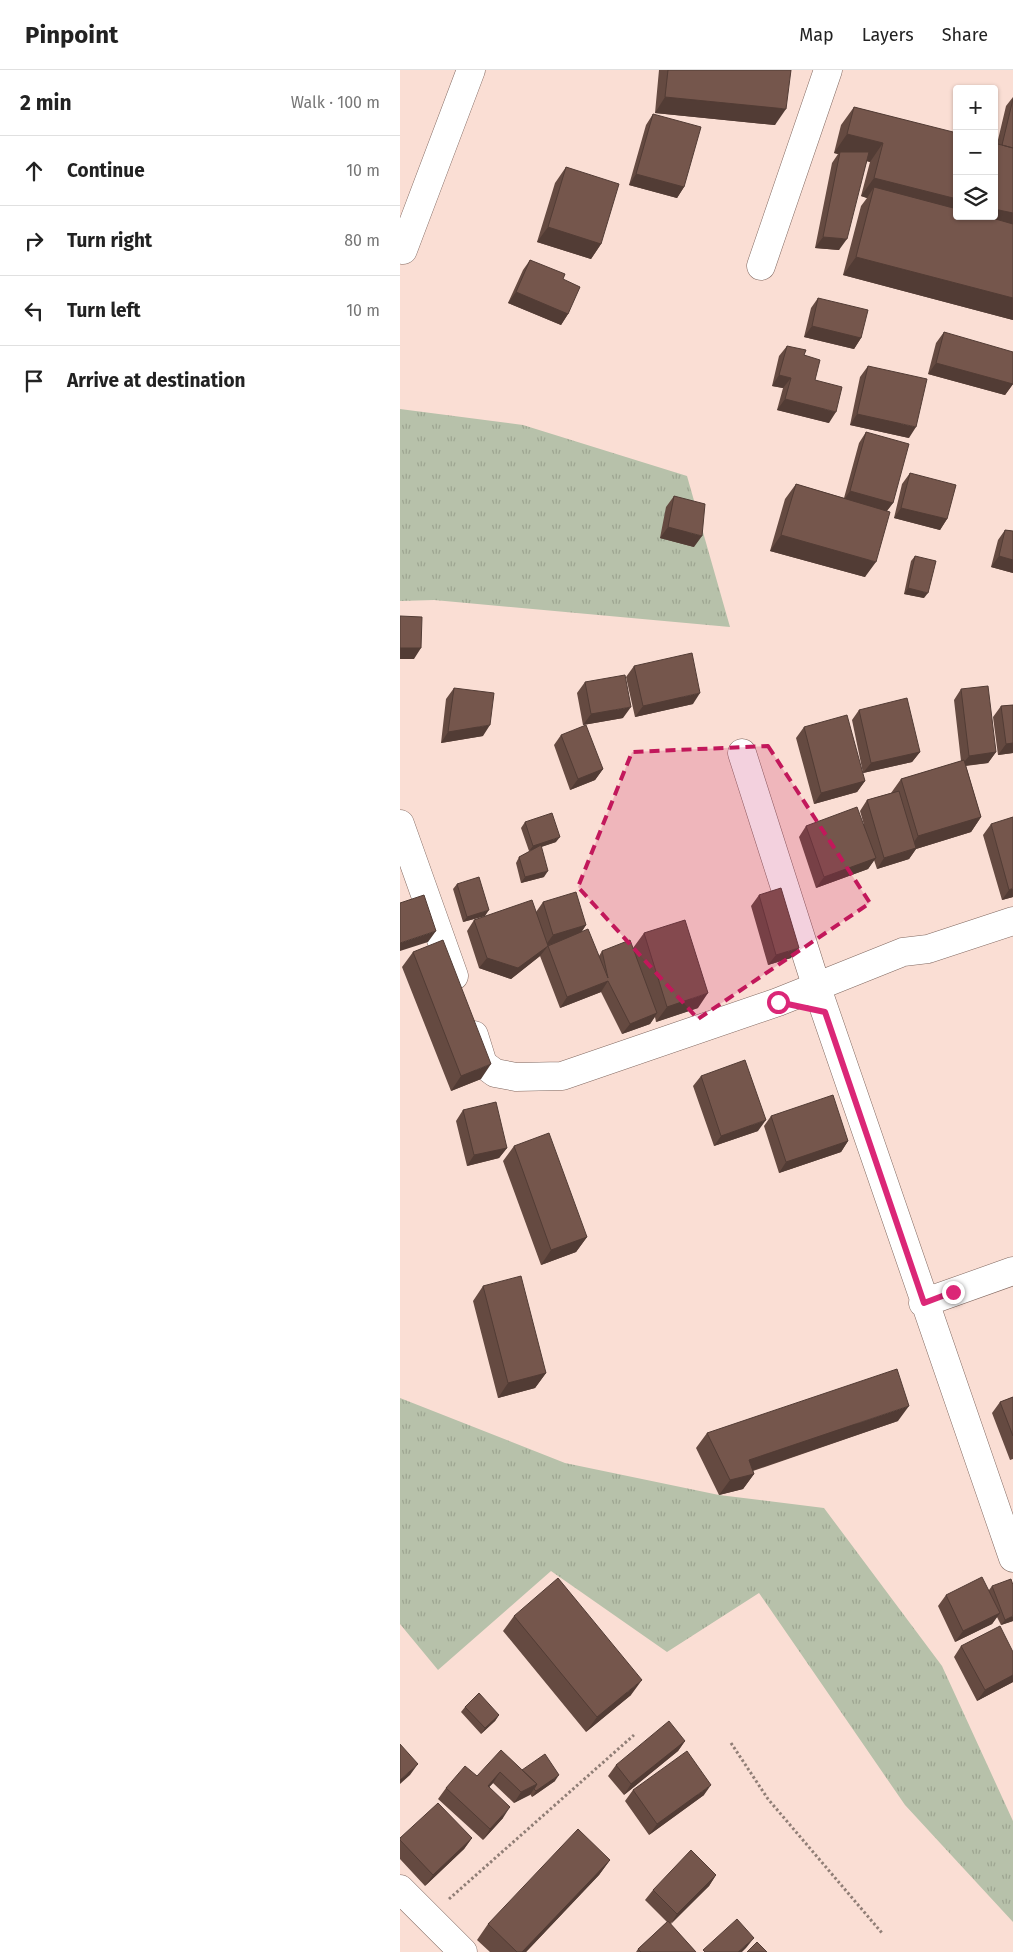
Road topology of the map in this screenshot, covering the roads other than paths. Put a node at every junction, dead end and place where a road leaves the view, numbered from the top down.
1 (471, 70) edge
2 (828, 70) edge
3 (403, 250) dead end
4 (761, 266) dead end
5 (742, 753) dead end
6 (400, 824) edge
7 (1013, 921) edge
8 (816, 986) junction
9 (778, 1002) junction
10 (825, 1012) junction
11 (1013, 1271) edge
12 (924, 1303) junction
13 (1013, 1558) edge
14 (400, 1889) edge
15 (463, 1952) edge

1 - 3 street
2 - 4 street
5 - 8 street
6 - 9 street
7 - 8 street
8 - 9 street
8 - 10 street
9 - 10 street
10 - 12 street
11 - 12 street
12 - 13 street
14 - 15 street

